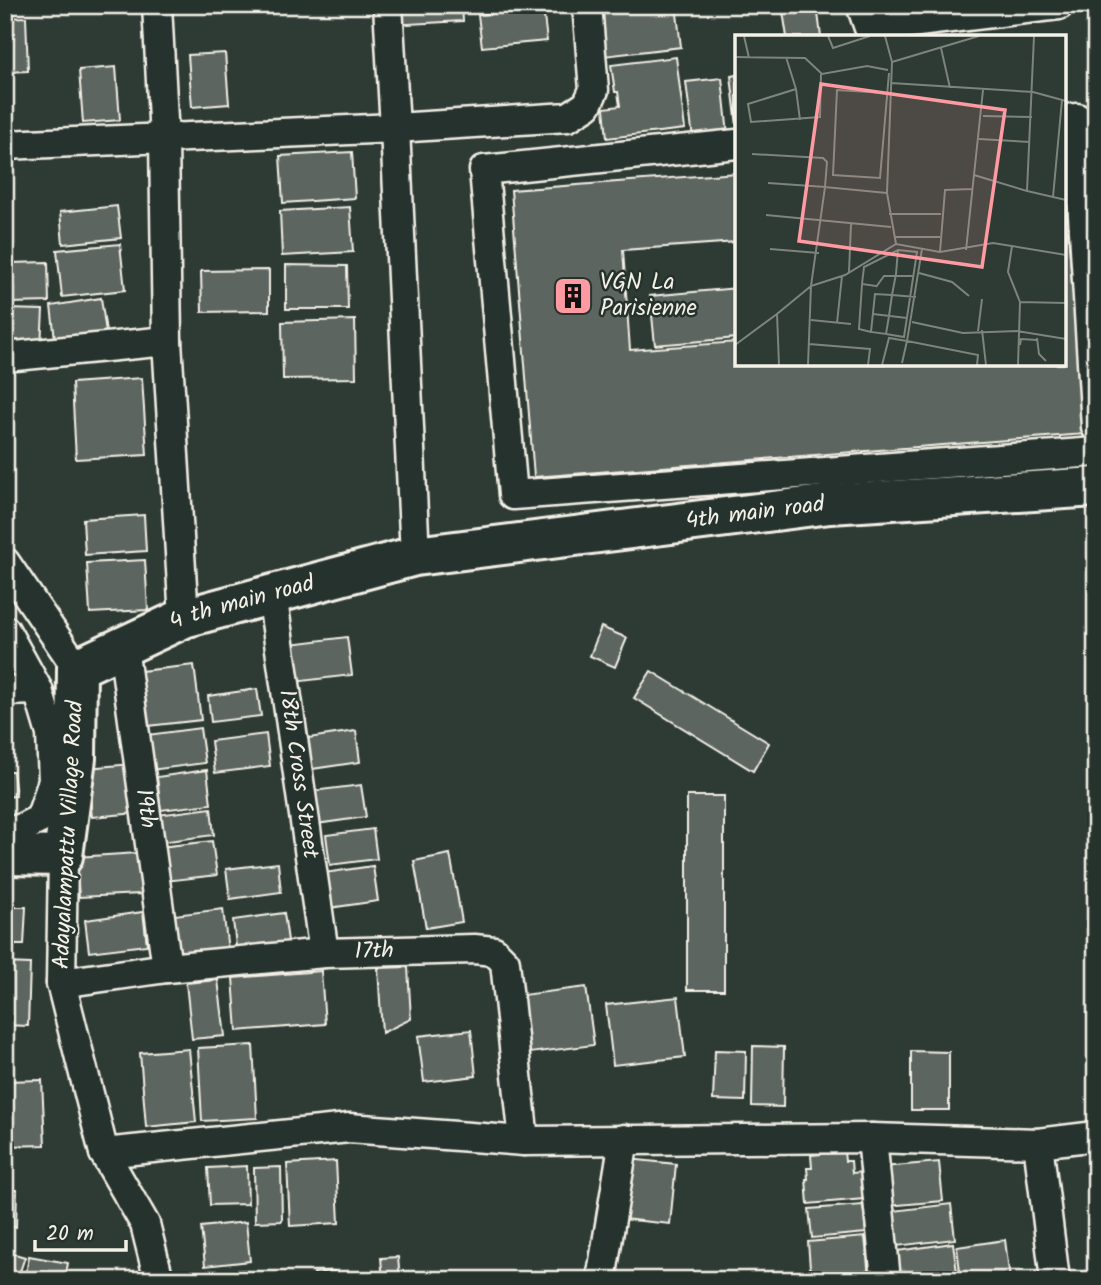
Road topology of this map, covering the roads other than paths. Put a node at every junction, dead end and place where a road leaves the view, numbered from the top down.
1 (157, 5) edge
2 (388, 5) edge
3 (587, 5) edge
4 (860, 5) edge
5 (1059, 5) edge
6 (1079, 119) edge
7 (395, 128) junction
8 (164, 139) junction
9 (735, 144) edge
10 (5, 145) edge
11 (167, 341) junction
12 (5, 357) edge
13 (1096, 428) edge
14 (1096, 452) edge
15 (1096, 487) edge
16 (415, 556) junction
17 (5, 562) edge
18 (272, 594) junction
19 (184, 618) junction
20 (5, 630) edge
21 (123, 647) junction
22 (77, 668) junction
23 (38, 690) junction
24 (5, 691) edge
25 (5, 829) edge
26 (5, 855) edge
27 (63, 856) junction
28 (324, 953) junction
29 (167, 968) junction
30 (61, 983) junction
31 (1096, 1136) edge
32 (872, 1138) junction
33 (624, 1139) junction
34 (524, 1141) junction
35 (1038, 1143) junction
36 (104, 1153) junction
37 (159, 1280) edge
38 (601, 1280) edge
39 (886, 1280) edge
40 (1055, 1280) edge

1 - 8 street
2 - 7 street
3 - 7 street
4 - 5 street
6 - 13 street
7 - 8 street
7 - 16 street
8 - 10 street
8 - 11 street
9 - 14 street
11 - 12 street
11 - 19 street
15 - 16 street, 4th main road
16 - 18 street, 4 th main road
17 - 22 street, Adayalampattu Village Road
18 - 19 street, 4 th main road
18 - 28 street, 18th Cross Street
19 - 21 street, 4 th main road
20 - 23 street
21 - 22 street, 4 th main road
21 - 29 street, 19th
22 - 27 street, Adayalampattu Village Road
23 - 24 street
23 - 25 street
26 - 27 street
27 - 30 street, Adayalampattu Village Road
28 - 29 street, 17th
28 - 34 street, 17th
29 - 30 street, 17th
30 - 36 street, Adayalampattu Village Road
31 - 35 street
32 - 33 street
32 - 35 street
32 - 39 street
33 - 34 street
33 - 38 street
34 - 36 street
35 - 40 street
36 - 37 street, Adayalampattu Village Road

